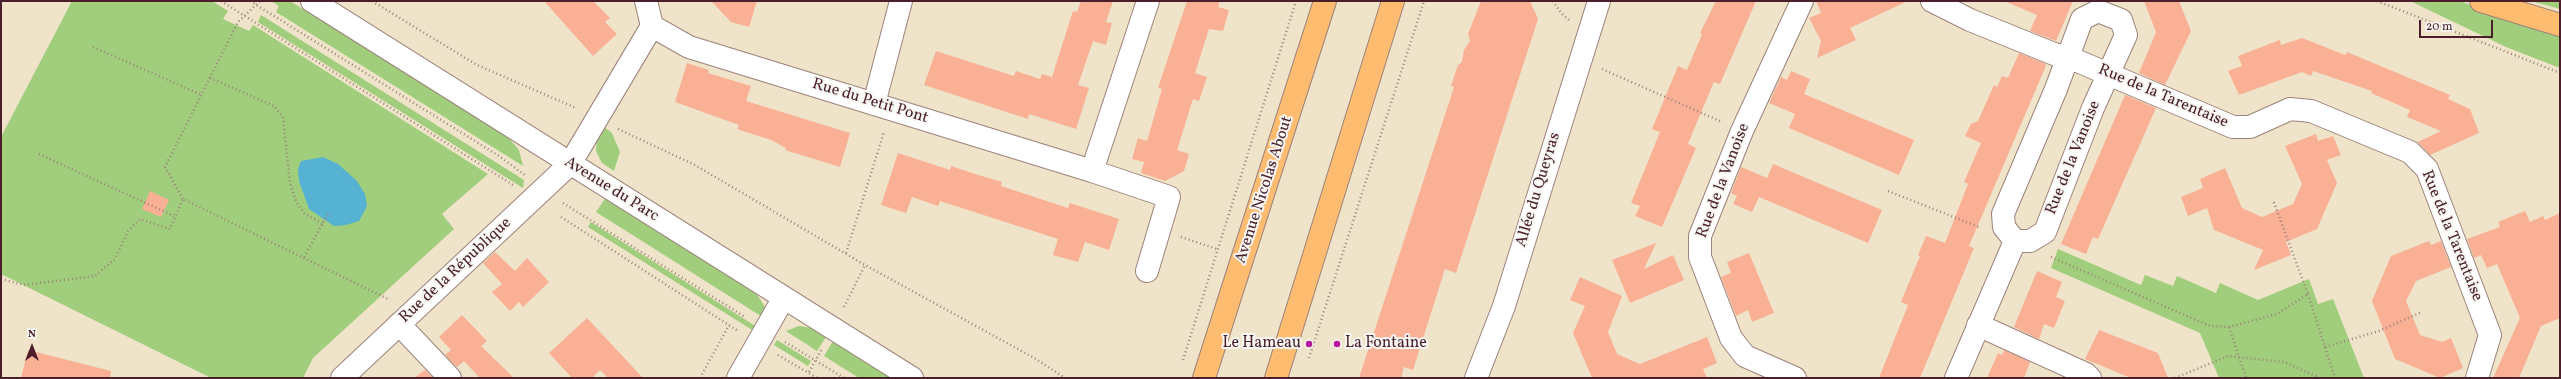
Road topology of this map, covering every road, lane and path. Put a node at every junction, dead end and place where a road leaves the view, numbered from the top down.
1 (221, 1) edge
2 (260, 1) edge
3 (312, 1) edge
4 (372, 1) edge
5 (646, 1) edge
6 (901, 1) edge
7 (1148, 1) edge
8 (1296, 1) edge
9 (1325, 1) edge
10 (1394, 1) edge
11 (1424, 1) edge
12 (1553, 1) edge
13 (1599, 1) edge
14 (1802, 1) edge
15 (1932, 1) edge
16 (2377, 1) edge
17 (2481, 1) edge
18 (1555, 4) dead end
19 (245, 16) junction
20 (652, 26) junction
21 (2560, 26) edge
22 (93, 47) dead end
23 (2068, 57) junction
24 (1580, 59) junction
25 (2560, 73) edge
26 (2109, 74) junction
27 (210, 78) junction
28 (202, 95) junction
29 (882, 106) junction
30 (596, 119) junction
31 (1742, 131) junction
32 (39, 154) dead end
33 (570, 164) junction
34 (1092, 171) junction
35 (516, 187) dead end
36 (1888, 190) dead end
37 (183, 199) junction
38 (2273, 200) dead end
39 (328, 214) dead end
40 (174, 216) junction
41 (561, 217) dead end
42 (323, 224) junction
43 (1160, 229) junction
44 (2015, 241) junction
45 (1217, 249) junction
46 (846, 253) junction
47 (304, 257) junction
48 (1147, 271) dead end
49 (1, 279) edge
50 (2308, 294) junction
51 (783, 299) junction
52 (2422, 312) dead end
53 (404, 320) junction
54 (729, 325) junction
55 (1978, 325) junction
56 (2229, 327) junction
57 (758, 344) junction
58 (2325, 347) junction
59 (2238, 357) junction
60 (1182, 362) dead end
61 (1308, 363) dead end
62 (342, 378) edge
63 (450, 378) edge
64 (700, 378) edge
65 (738, 378) edge
66 (817, 378) edge
67 (912, 378) edge
68 (1065, 378) edge
69 (1204, 378) edge
70 (1276, 378) edge
71 (1476, 378) edge
72 (1795, 378) edge
73 (1956, 378) edge
74 (2090, 378) edge
75 (2175, 378) edge
76 (2246, 378) edge
77 (2320, 378) edge
78 (2335, 378) edge
79 (2477, 378) edge

1 - 19 path
2 - 19 path
3 - 33 street, Avenue du Parc
4 - 30 path
5 - 20 street
6 - 29 street
7 - 34 street
8 - 45 path
9 - 69 main road, Avenue Nicolas About
10 - 70 main road
11 - 61 path
12 - 18 path
13 - 24 street, Allée du Queyras
14 - 31 street, Rue de la Vanoise
15 - 23 street
16 - 25 path
17 - 21 main road
19 - 27 path
19 - 35 path
20 - 29 street, Rue du Petit Pont
20 - 30 street
22 - 28 path
23 - 26 street, Rue de la Tarentaise
23 - 26 street, Rue de la Vanoise
23 - 44 street, Rue de la Vanoise
24 - 31 path
24 - 71 street, Allée du Queyras
26 - 44 street, Rue de la Vanoise
26 - 79 street, Rue de la Tarentaise
27 - 28 path
27 - 42 path
28 - 37 path
29 - 34 street, Rue du Petit Pont
29 - 46 path
30 - 33 street
30 - 46 path
31 - 72 street, Rue de la Vanoise
32 - 40 path
33 - 51 street, Avenue du Parc
33 - 53 street, Rue de la République
34 - 43 street, Rue du Petit Pont
36 - 44 path
37 - 40 path
37 - 47 path
38 - 50 path
39 - 42 path
40 - 49 path
41 - 54 path
42 - 47 path
43 - 45 path
43 - 48 street, Rue du Petit Pont
44 - 55 street
44 - 56 path
45 - 60 path
46 - 68 path
47 - 53 path
50 - 56 path
50 - 58 path
51 - 57 street
51 - 67 street, Avenue du Parc
52 - 58 path
53 - 62 street, Rue de la République
53 - 63 street
54 - 57 path
54 - 64 path
55 - 73 street
55 - 74 street
56 - 59 path
57 - 65 street
57 - 66 path
58 - 78 path
59 - 75 path
59 - 76 path
59 - 77 path

